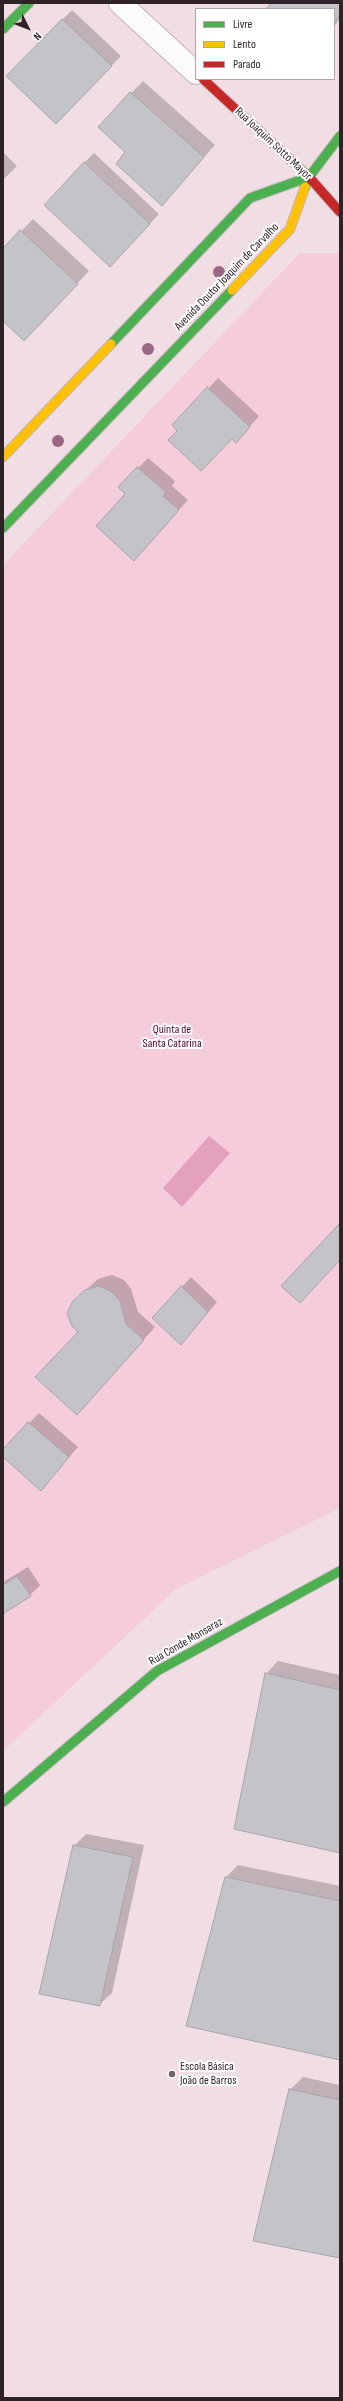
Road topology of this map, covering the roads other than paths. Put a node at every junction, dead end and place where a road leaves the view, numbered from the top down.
1 (29, 3) edge
2 (120, 3) edge
3 (3, 29) edge
4 (195, 72) edge
5 (204, 80) edge
6 (340, 136) edge
7 (309, 177) junction
8 (340, 212) edge
9 (3, 457) edge
10 (3, 528) edge
11 (340, 1571) edge
12 (3, 1802) edge

1 - 3 street
2 - 4 street
5 - 7 street, Rua Joaquim Sotto Mayor
6 - 7 street, Avenida Doutor Joaquim de Carvalho
7 - 8 street, Rua Joaquim Sotto Mayor
7 - 9 street
7 - 10 street, Avenida Doutor Joaquim de Carvalho
11 - 12 street, Rua Conde Monsaraz

